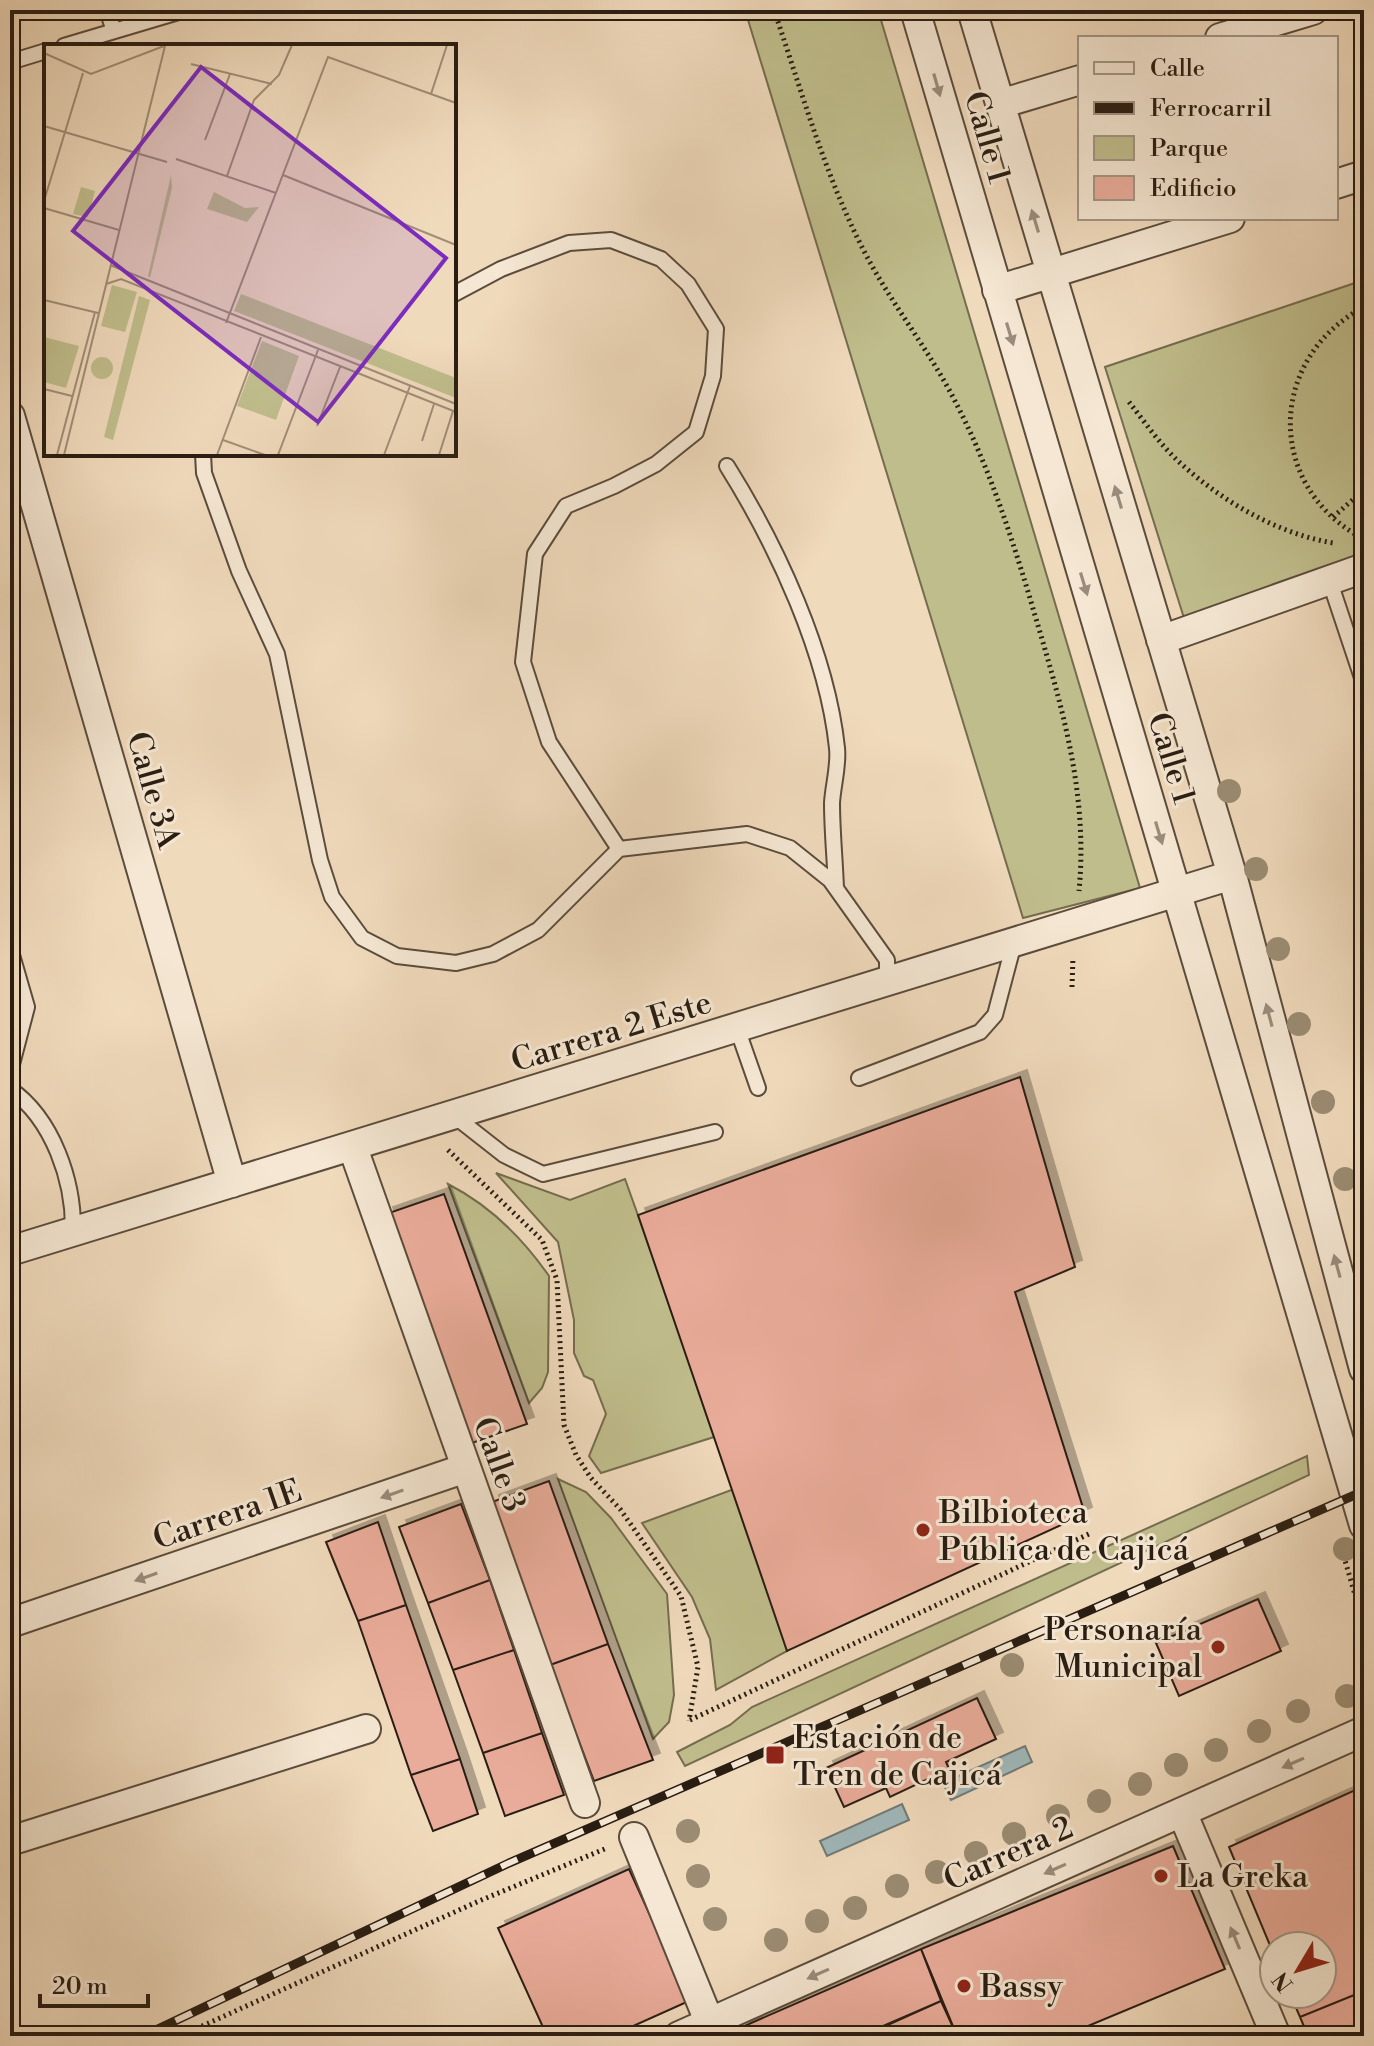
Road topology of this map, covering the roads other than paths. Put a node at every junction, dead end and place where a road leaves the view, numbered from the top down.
1 (107, 10) edge
2 (185, 10) edge
3 (915, 10) edge
4 (972, 10) edge
5 (1313, 10) edge
6 (114, 31) junction
7 (1227, 36) edge
8 (71, 44) edge
9 (44, 52) edge
10 (10, 62) edge
11 (1078, 81) edge
12 (1000, 104) junction
13 (1364, 175) edge
14 (1338, 183) edge
15 (1224, 220) edge
16 (1051, 275) junction
17 (997, 290) junction
18 (456, 293) edge
19 (10, 416) edge
20 (203, 456) edge
21 (727, 466) dead end
22 (1364, 568) edge
23 (1329, 579) junction
24 (1161, 640) junction
25 (1364, 684) edge
26 (619, 849) junction
27 (1232, 875) junction
28 (836, 888) junction
29 (1177, 893) junction
30 (1014, 943) junction
31 (10, 948) edge
32 (887, 982) junction
33 (737, 1028) junction
34 (10, 1072) edge
35 (859, 1078) dead end
36 (758, 1088) dead end
37 (10, 1089) edge
38 (453, 1115) junction
39 (715, 1132) dead end
40 (353, 1148) junction
41 (232, 1183) junction
42 (73, 1232) junction
43 (10, 1251) edge
44 (1364, 1369) edge
45 (466, 1468) junction
46 (1364, 1525) edge
47 (10, 1623) edge
48 (366, 1729) dead end
49 (1364, 1731) edge
50 (585, 1803) dead end
51 (1182, 1812) junction
52 (634, 1837) road end
53 (10, 1841) edge
54 (712, 2029) edge
55 (679, 2036) edge
56 (1276, 2036) edge

1 - 6 lane
2 - 6 lane
3 -> 17 street, Calle 1
4 - 12 street, Calle 1
5 - 7 street
6 - 8 lane
9 - 10 lane
11 - 12 street
16 -> 12 street, Calle 1
13 - 14 street
15 - 16 street
16 - 17 street
24 -> 16 street, Calle 1
17 -> 29 street, Calle 1
18 - 26 lane
19 - 41 street, Calle 3A
20 - 26 lane
21 - 28 lane
22 - 23 street
23 - 24 street
23 - 25 lane
24 - 27 street, Calle 1
26 - 28 lane
27 - 29 street, Carrera 2 Este
44 -> 27 street, Calle 1
28 - 32 lane
29 - 30 street, Carrera 2 Este
29 - 46 street, Calle 1
30 - 32 street, Carrera 2 Este
30 - 35 lane
31 - 34 lane
32 - 33 street, Carrera 2 Este
33 - 36 lane
33 - 38 street, Carrera 2 Este
37 - 42 lane
38 - 39 lane
38 - 40 street, Carrera 2 Este
40 - 41 street, Carrera 2 Este
40 - 45 street, Calle 3
41 - 42 street, Carrera 2 Este
42 - 43 street, Carrera 2 Este
45 -> 47 street, Carrera 1E
45 - 50 street, Calle 3
48 - 53 street
49 -> 51 street, Carrera 2
51 -> 54 street, Carrera 2
56 -> 51 street
52 - 54 street
54 - 55 street, Carrera 2

